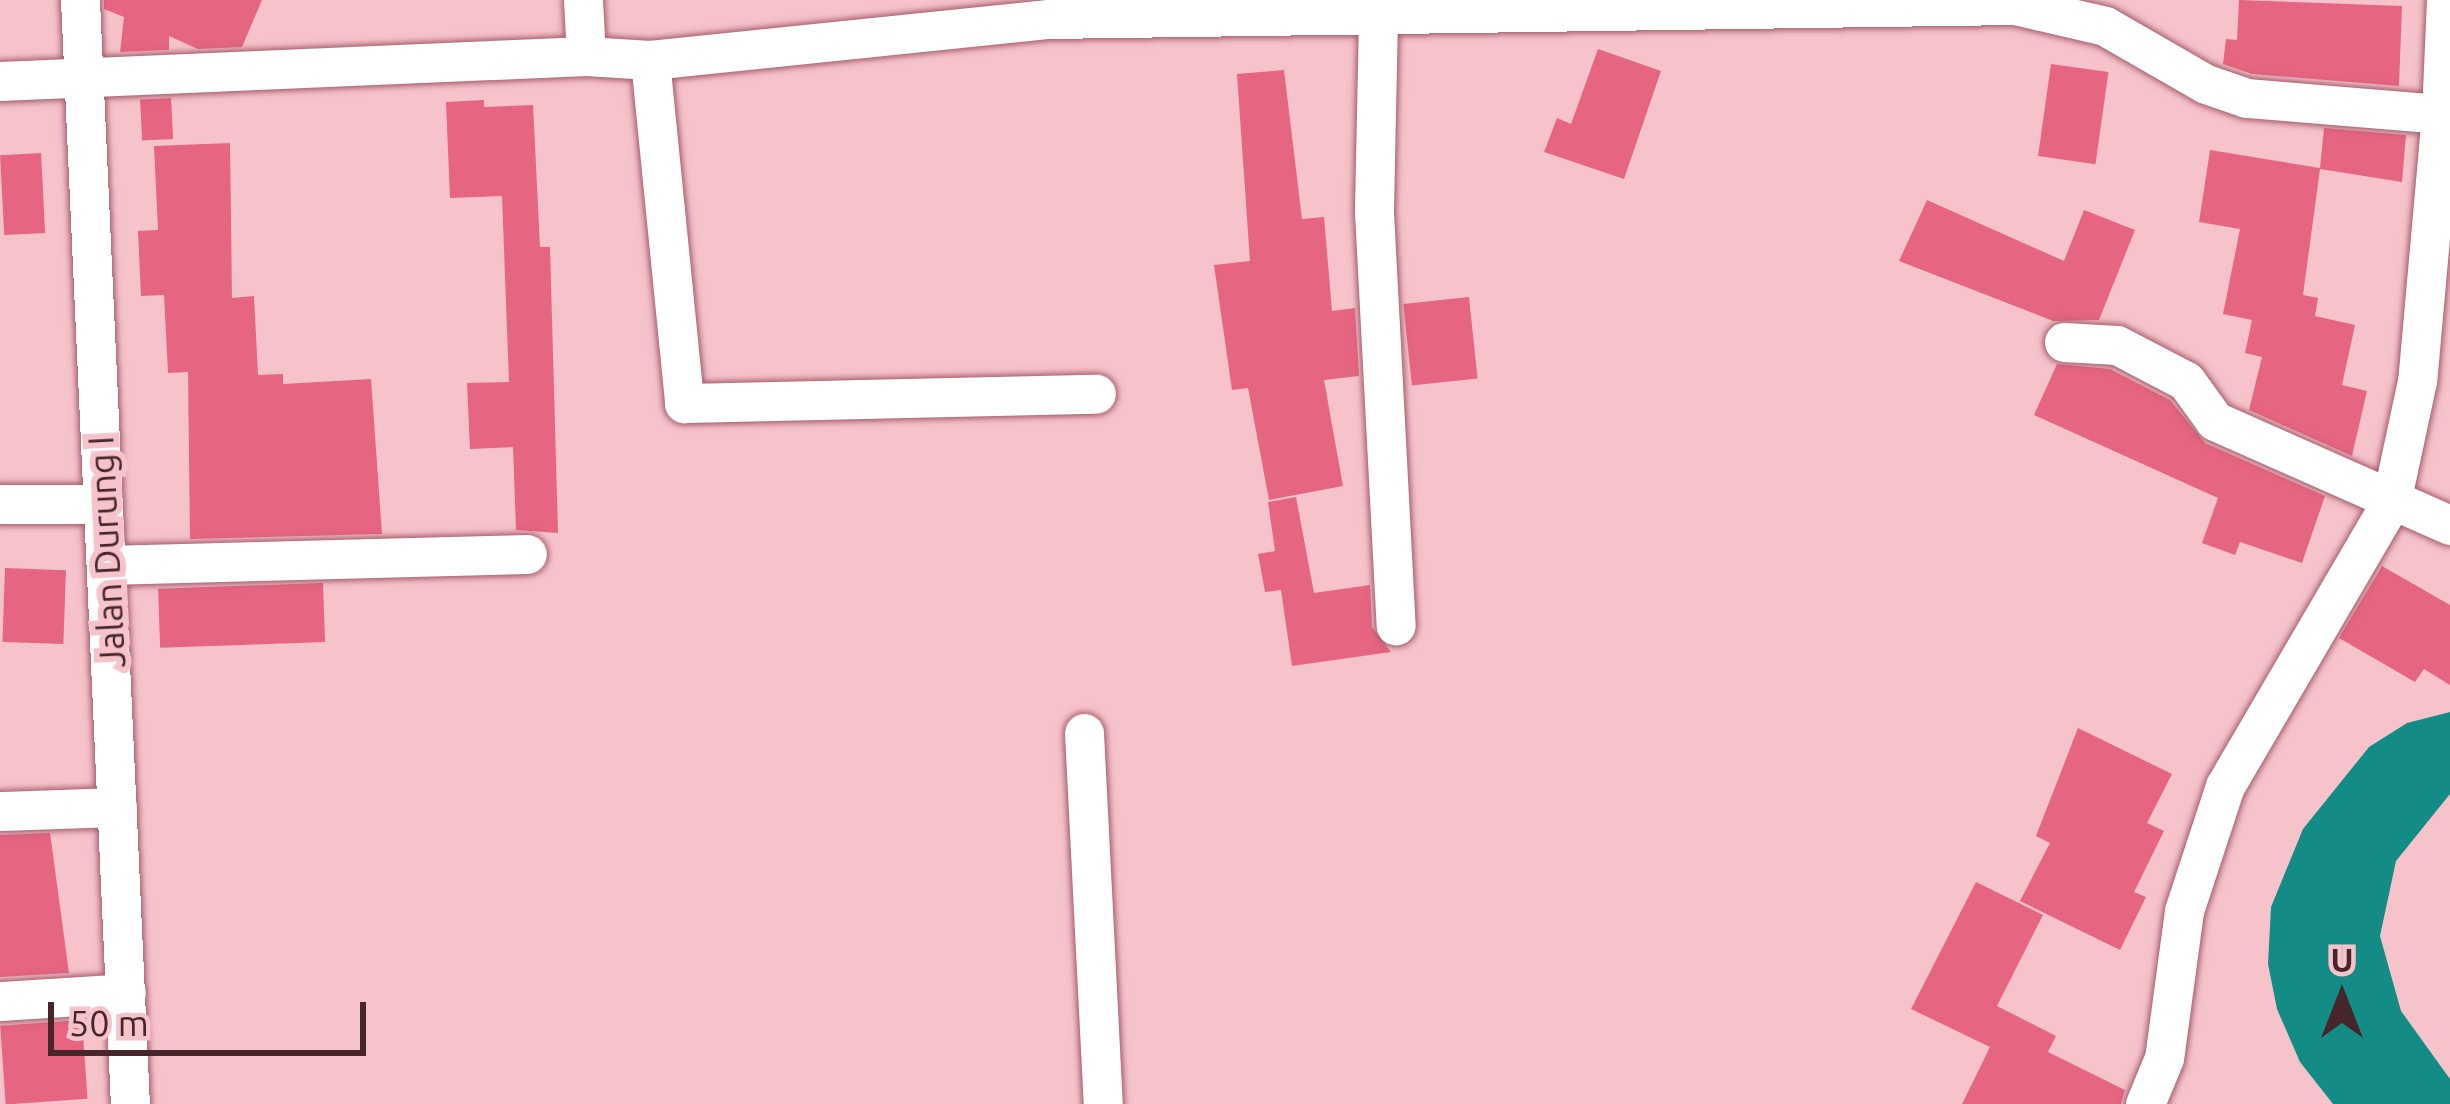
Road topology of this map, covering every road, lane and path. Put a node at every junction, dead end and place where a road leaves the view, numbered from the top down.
1 (80, 0) edge
2 (584, 0) edge
3 (2446, 0) edge
4 (1671, 7) edge
5 (1378, 18) junction
6 (586, 56) junction
7 (650, 60) junction
8 (83, 76) junction
9 (0, 82) edge
10 (2441, 114) junction
11 (2064, 342) dead end
12 (1096, 394) dead end
13 (2391, 502) junction
14 (0, 504) edge
15 (103, 504) junction
16 (2450, 525) edge
17 (527, 554) dead end
18 (106, 565) junction
19 (1396, 626) dead end
20 (1084, 733) dead end
21 (117, 807) junction
22 (0, 811) edge
23 (126, 993) junction
24 (0, 1001) edge
25 (130, 1104) edge
26 (1103, 1104) edge
27 (2146, 1104) edge

1 - 8 street, Jalan Durung I
2 - 6 street
3 - 10 street
4 - 5 street
4 - 10 street
5 - 7 street
5 - 19 street
6 - 7 street
6 - 8 street
7 - 12 street
8 - 9 street
8 - 15 street, Jalan Durung I
10 - 13 street
11 - 13 street
13 - 16 street
13 - 27 street
14 - 15 street
15 - 18 street, Jalan Durung I
17 - 18 street
18 - 21 street, Jalan Durung I
20 - 26 street
21 - 22 street
21 - 23 street, Jalan Durung I
23 - 24 street
23 - 25 street, Jalan Durung I

